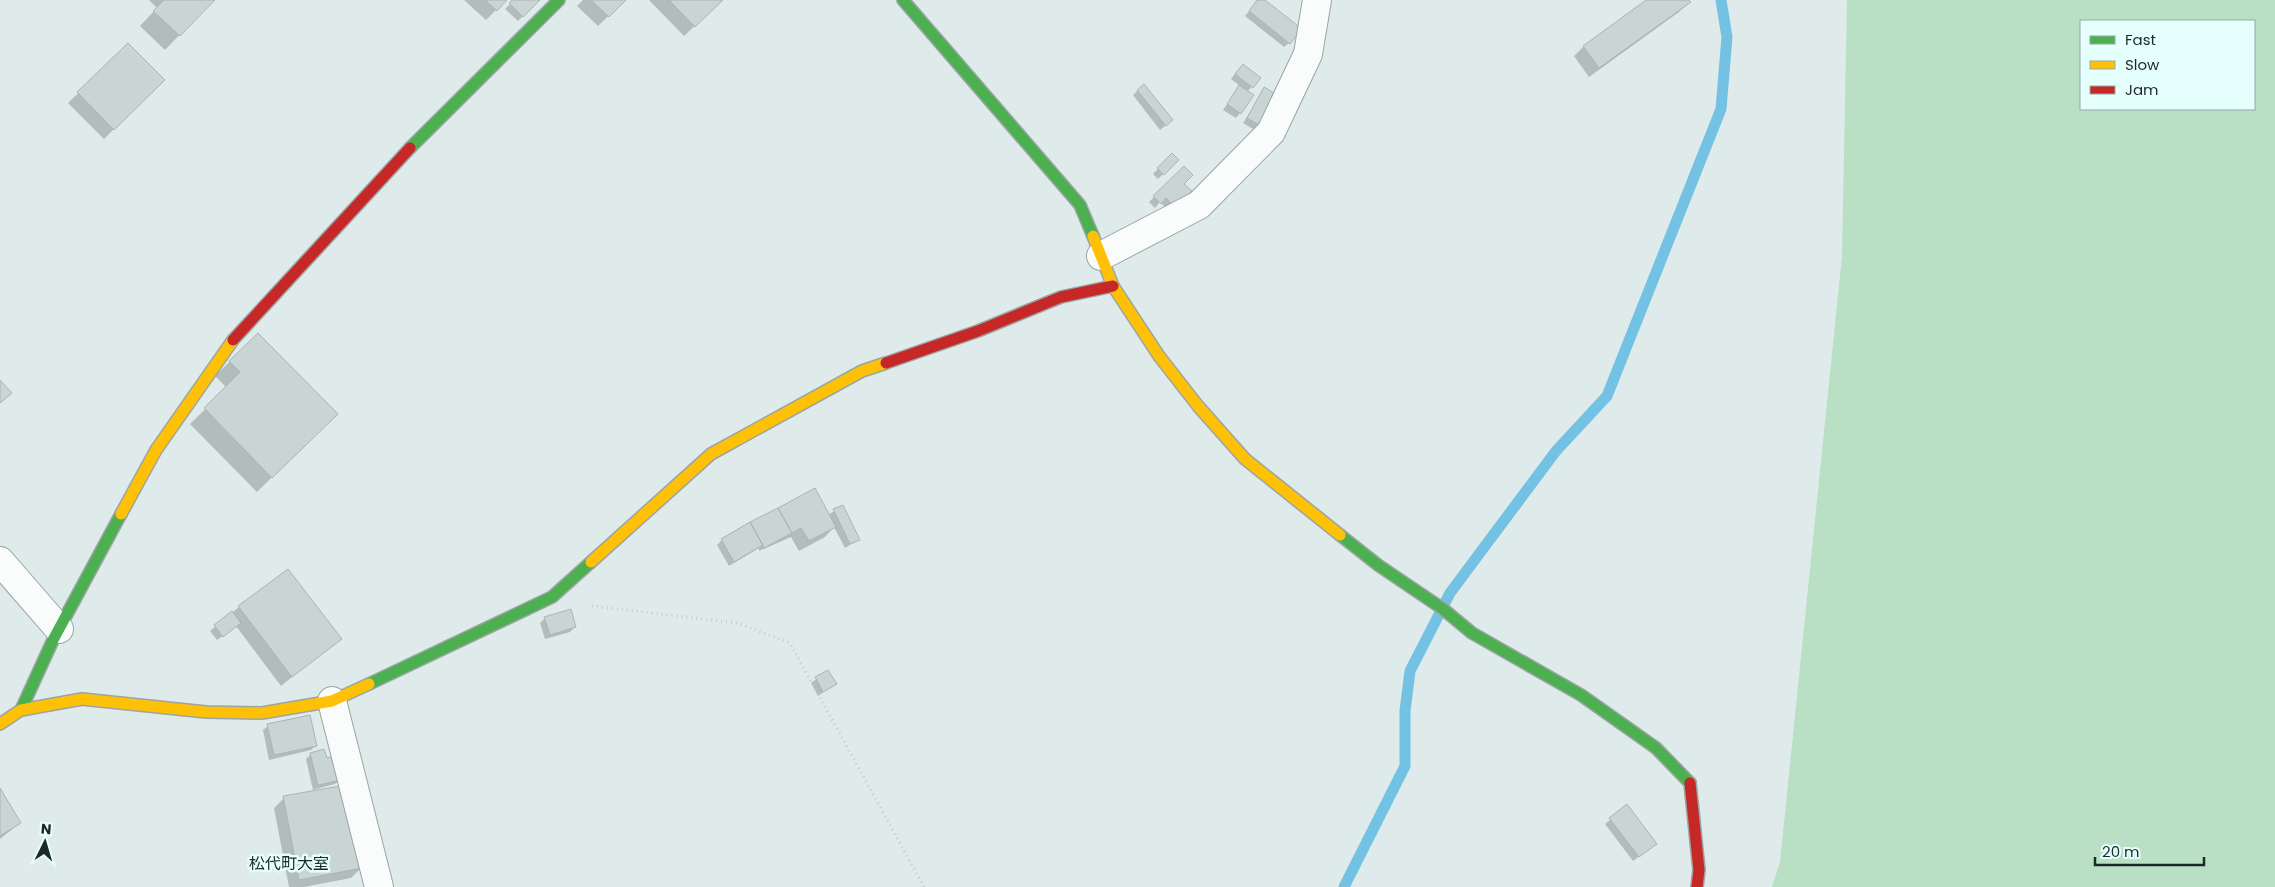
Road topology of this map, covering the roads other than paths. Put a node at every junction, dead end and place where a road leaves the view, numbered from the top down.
1 (559, 0) edge
2 (903, 0) edge
3 (1317, 0) edge
4 (1101, 256) junction
5 (1113, 286) junction
6 (0, 561) edge
7 (59, 629) junction
8 (332, 701) junction
9 (20, 710) junction
10 (0, 724) edge
11 (379, 887) edge
12 (1697, 887) edge

1 - 7 street
2 - 4 street
3 - 4 street
4 - 5 street
5 - 8 street
5 - 12 street
6 - 7 street
7 - 9 street
8 - 9 street
8 - 11 street
9 - 10 street

